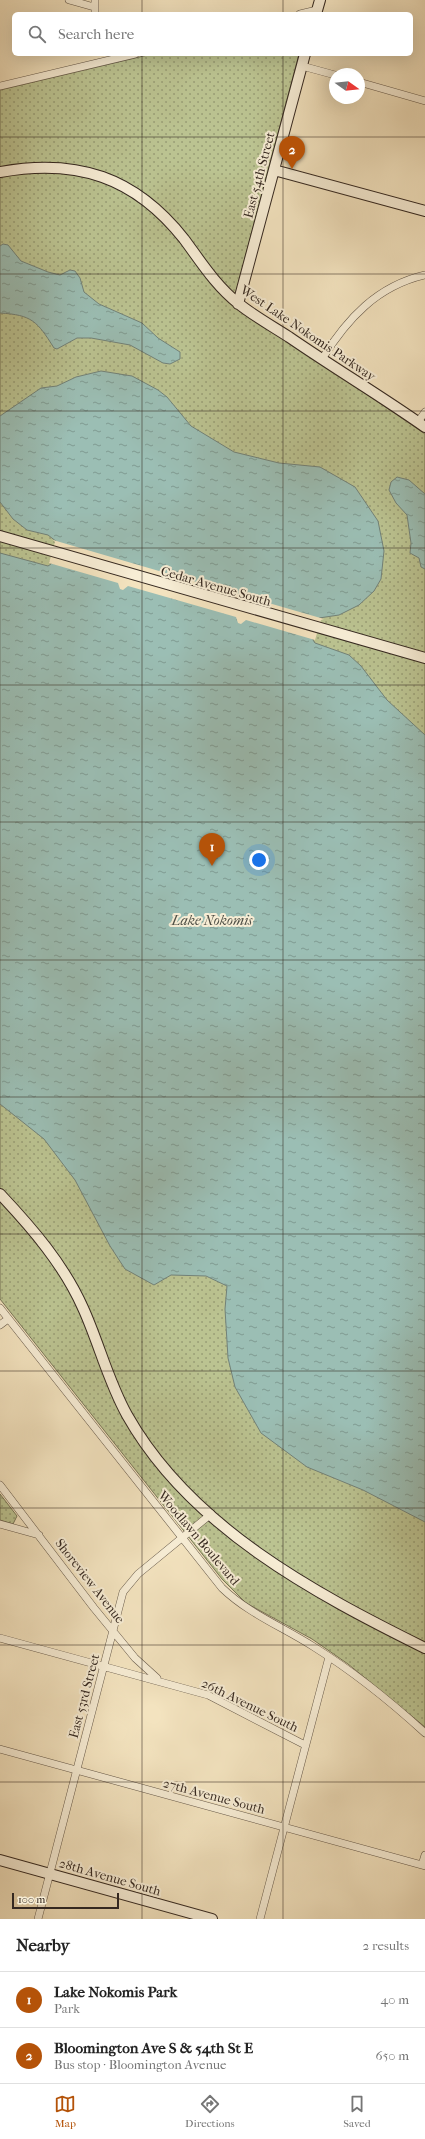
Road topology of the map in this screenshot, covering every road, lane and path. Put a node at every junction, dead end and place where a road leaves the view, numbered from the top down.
1 (69, 0) edge
2 (95, 7) edge
3 (318, 8) edge
4 (306, 12) edge
5 (119, 56) edge
6 (304, 56) edge
7 (103, 58) edge
8 (302, 66) junction
9 (329, 74) edge
10 (365, 84) edge
11 (0, 86) edge
12 (425, 101) edge
13 (274, 170) junction
14 (0, 172) edge
15 (425, 211) edge
16 (425, 275) edge
17 (238, 304) junction
18 (322, 359) junction
19 (425, 412) edge
20 (421, 425) edge
21 (0, 536) edge
22 (425, 658) edge
23 (0, 1194) edge
24 (0, 1308) edge
25 (8, 1319) junction
26 (0, 1325) edge
27 (0, 1485) edge
28 (210, 1514) junction
29 (0, 1524) edge
30 (40, 1535) junction
31 (182, 1539) junction
32 (114, 1631) junction
33 (0, 1638) edge
34 (425, 1648) edge
35 (329, 1657) junction
36 (104, 1667) junction
37 (168, 1683) junction
38 (425, 1732) edge
39 (304, 1745) junction
40 (0, 1749) edge
41 (76, 1770) junction
42 (284, 1827) junction
43 (425, 1855) edge
44 (0, 1860) edge
45 (424, 1865) edge
46 (49, 1874) junction
47 (38, 1919) edge
48 (212, 1919) edge
49 (260, 1919) edge

1 - 2 street
3 - 4 street
5 - 7 street
6 - 8 street, East 54th Street
7 - 11 street
8 - 9 street
8 - 13 street, East 54th Street
10 - 12 street
13 - 15 street
13 - 17 street, East 54th Street
14 - 17 street, West Lake Nokomis Parkway
16 - 18 street
17 - 18 street, West Lake Nokomis Parkway
18 - 20 street, West Lake Nokomis Parkway
19 - 20 street
21 - 22 street, Cedar Avenue South
23 - 28 street
24 - 25 street, Woodlawn Boulevard
25 - 26 street
25 - 31 street, Woodlawn Boulevard
27 - 30 street, Shoreview Avenue
28 - 31 street, East 53rd Street
28 - 34 street
29 - 30 street
30 - 32 street, Shoreview Avenue
31 - 32 street, East 53rd Street
31 - 35 street, Woodlawn Boulevard
32 - 36 street, East 53rd Street
32 - 37 street, Shoreview Avenue
33 - 36 street, 26th Avenue South
35 - 38 street, Woodlawn Boulevard
35 - 39 street
36 - 37 street, 26th Avenue South
36 - 41 street, East 53rd Street
37 - 39 street, 26th Avenue South
39 - 42 street
40 - 41 street, 27th Avenue South
41 - 42 street, 27th Avenue South
41 - 46 street, East 53rd Street
42 - 45 street, 27th Avenue South
42 - 49 street
43 - 45 street
44 - 46 street, 28th Avenue South
46 - 47 street, East 53rd Street
46 - 48 street, 28th Avenue South

